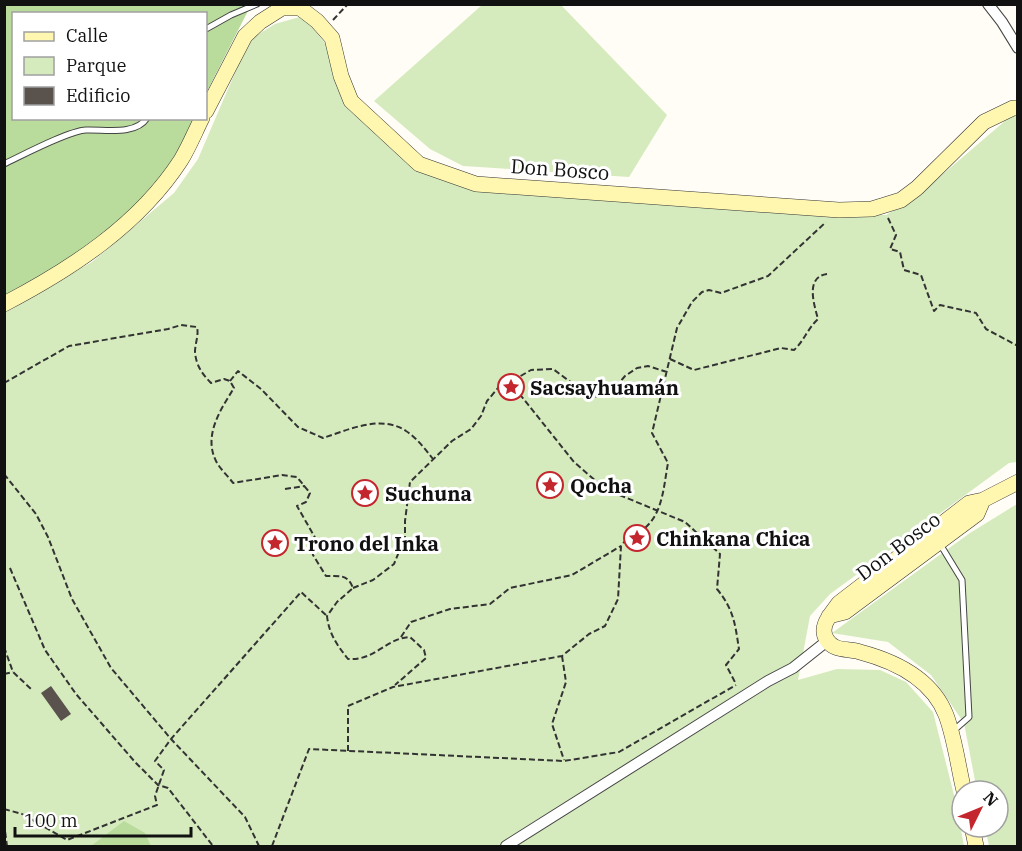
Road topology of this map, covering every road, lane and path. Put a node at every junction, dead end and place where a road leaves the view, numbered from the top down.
1 (257, 4) edge
2 (348, 4) edge
3 (988, 4) edge
4 (299, 6) edge
5 (207, 28) edge
6 (325, 29) junction
7 (1017, 48) edge
8 (1016, 106) edge
9 (207, 109) edge
10 (146, 120) edge
11 (201, 120) edge
12 (4, 164) edge
13 (884, 207) junction
14 (838, 210) junction
15 (827, 274) dead end
16 (4, 304) edge
17 (1017, 346) edge
18 (670, 359) junction
19 (666, 372) junction
20 (230, 381) junction
21 (4, 383) edge
22 (506, 386) junction
23 (433, 459) junction
24 (4, 474) edge
25 (1017, 482) edge
26 (305, 486) junction
27 (285, 489) dead end
28 (983, 500) junction
29 (658, 512) junction
30 (938, 542) junction
31 (621, 546) junction
32 (10, 568) dead end
33 (353, 588) junction
34 (327, 616) junction
35 (829, 616) junction
36 (401, 638) junction
37 (827, 641) junction
38 (4, 647) edge
39 (562, 656) junction
40 (13, 672) junction
41 (4, 674) edge
42 (736, 684) junction
43 (393, 687) junction
44 (31, 688) dead end
45 (748, 694) junction
46 (952, 732) junction
47 (171, 739) junction
48 (348, 751) junction
49 (564, 761) junction
50 (962, 779) edge
51 (158, 784) junction
52 (4, 809) edge
53 (4, 823) edge
54 (7, 846) edge
55 (213, 846) edge
56 (259, 846) edge
57 (272, 846) edge
58 (506, 846) edge

1 - 5 lane
2 - 6 path
3 - 7 street
4 - 6 street, Don Bosco
4 - 9 street, Don Bosco
6 - 14 street, Don Bosco
8 - 13 street, Don Bosco
10 - 12 lane
11 - 16 street
13 - 14 street, Don Bosco
13 - 17 path
14 - 18 path
15 - 18 path
18 - 19 path
19 - 22 path
19 - 29 path
20 - 21 path
20 - 23 path
20 - 26 path
22 - 23 path
22 - 29 path
23 - 33 path
24 - 47 path
25 - 28 street, Don Bosco
26 - 27 path
26 - 33 path
28 - 30 street, Don Bosco
28 - 35 street, Don Bosco
29 - 31 path
29 - 42 path
30 - 35 street, Don Bosco
30 - 46 lane
31 - 36 path
31 - 39 path
32 - 51 path
33 - 34 path
34 - 36 path
34 - 47 path
35 - 37 street
36 - 43 path
37 - 45 street
37 - 46 street
38 - 40 path
39 - 43 path
39 - 49 path
40 - 41 path
40 - 44 path
42 - 45 path
42 - 49 path
43 - 48 path
45 - 58 street
46 - 50 street
47 - 51 path
47 - 56 path
48 - 49 path
48 - 57 path
51 - 52 path
51 - 55 path
53 - 54 path

